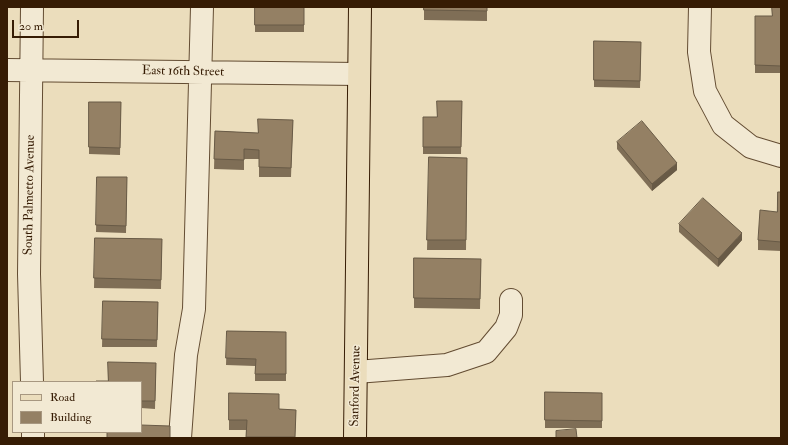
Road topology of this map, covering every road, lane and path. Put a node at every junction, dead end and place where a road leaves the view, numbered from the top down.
1 (32, 7) edge
2 (202, 7) edge
3 (360, 7) edge
4 (700, 7) edge
5 (7, 70) edge
6 (31, 70) junction
7 (201, 72) junction
8 (359, 74) junction
9 (781, 156) edge
10 (511, 300) dead end
11 (356, 372) junction
12 (32, 381) edge
13 (180, 438) edge
14 (356, 438) edge

1 - 6 street, South Palmetto Avenue
2 - 7 street
3 - 8 main road, Sanford Avenue
4 - 9 street
5 - 6 street, East 16th Street
6 - 7 street, East 16th Street
6 - 12 street, South Palmetto Avenue
7 - 8 street, East 16th Street
7 - 13 street
8 - 11 main road, Sanford Avenue
10 - 11 street
11 - 14 main road, Sanford Avenue

